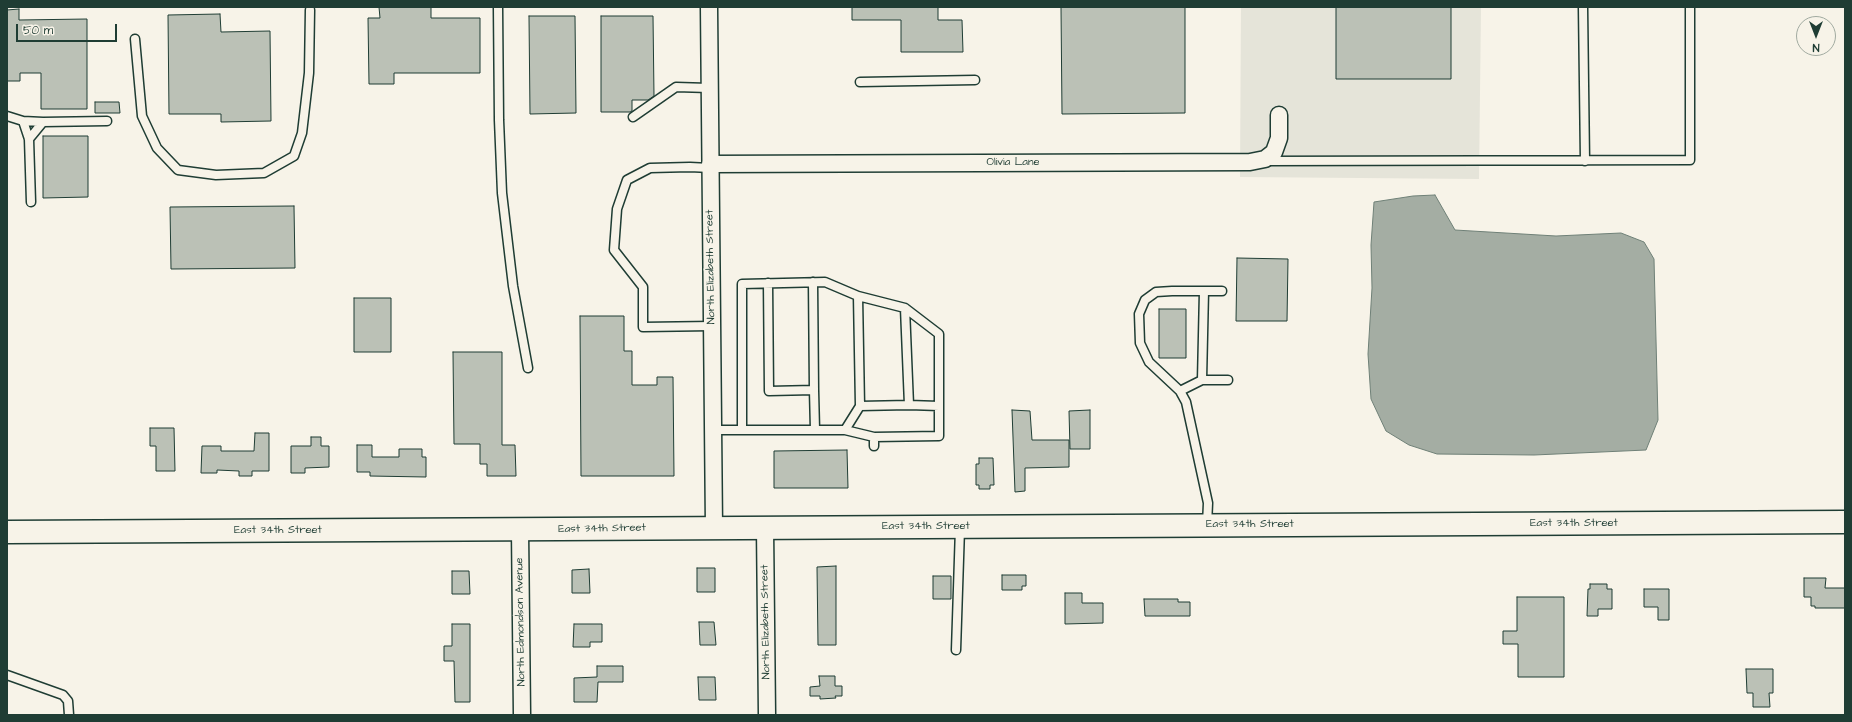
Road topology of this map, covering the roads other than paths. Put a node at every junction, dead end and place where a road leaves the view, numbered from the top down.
1 (498, 7) edge
2 (708, 7) edge
3 (1583, 7) edge
4 (1690, 7) edge
5 (310, 10) dead end
6 (135, 39) dead end
7 (975, 80) dead end
8 (860, 82) dead end
9 (709, 88) junction
10 (1279, 115) dead end
11 (7, 116) edge
12 (633, 117) dead end
13 (106, 120) dead end
14 (23, 121) junction
15 (43, 122) junction
16 (29, 139) junction
17 (1260, 161) junction
18 (1585, 161) junction
19 (710, 166) junction
20 (31, 202) dead end
21 (813, 282) junction
22 (768, 283) junction
23 (1204, 291) junction
24 (1222, 291) dead end
25 (858, 296) junction
26 (905, 308) junction
27 (712, 326) junction
28 (528, 368) dead end
29 (1202, 380) junction
30 (1228, 380) dead end
31 (814, 390) junction
32 (1180, 390) junction
33 (909, 405) junction
34 (860, 406) junction
35 (939, 406) junction
36 (713, 430) junction
37 (742, 430) junction
38 (815, 430) junction
39 (845, 430) junction
40 (874, 437) junction
41 (874, 446) dead end
42 (1845, 522) edge
43 (1207, 526) junction
44 (960, 527) junction
45 (714, 528) junction
46 (765, 528) junction
47 (520, 530) junction
48 (7, 532) edge
49 (956, 650) dead end
50 (7, 675) edge
51 (70, 715) edge
52 (522, 715) edge
53 (767, 715) edge

1 - 28 lane
2 - 9 street, North Elizabeth Street
3 - 18 lane
4 - 18 lane
5 - 6 lane
7 - 8 lane
9 - 12 lane
9 - 19 street, North Elizabeth Street
10 - 17 street
11 - 14 lane
13 - 15 lane
14 - 15 lane
14 - 16 lane
15 - 16 lane
16 - 20 lane
17 - 18 lane
17 - 19 street, Olivia Lane
19 - 27 street, North Elizabeth Street
19 - 27 lane
21 - 22 lane
21 - 25 lane
21 - 31 lane
22 - 31 lane
22 - 37 lane
23 - 24 lane
23 - 29 lane
23 - 32 lane
25 - 26 lane
25 - 34 lane
26 - 33 lane
26 - 35 lane
27 - 36 street, North Elizabeth Street
29 - 30 lane
29 - 32 lane
31 - 38 lane
32 - 43 lane
33 - 34 lane
33 - 35 lane
34 - 39 lane
35 - 40 lane
36 - 37 lane
36 - 45 street, North Elizabeth Street
37 - 38 lane
38 - 39 lane
39 - 40 lane
40 - 41 lane
42 - 43 main road, East 34th Street
43 - 44 main road, East 34th Street
44 - 46 main road, East 34th Street
44 - 49 lane
45 - 46 main road, East 34th Street
45 - 47 main road, East 34th Street
46 - 53 street, North Elizabeth Street
47 - 48 main road, East 34th Street
47 - 52 street, North Edmondson Avenue
50 - 51 lane

